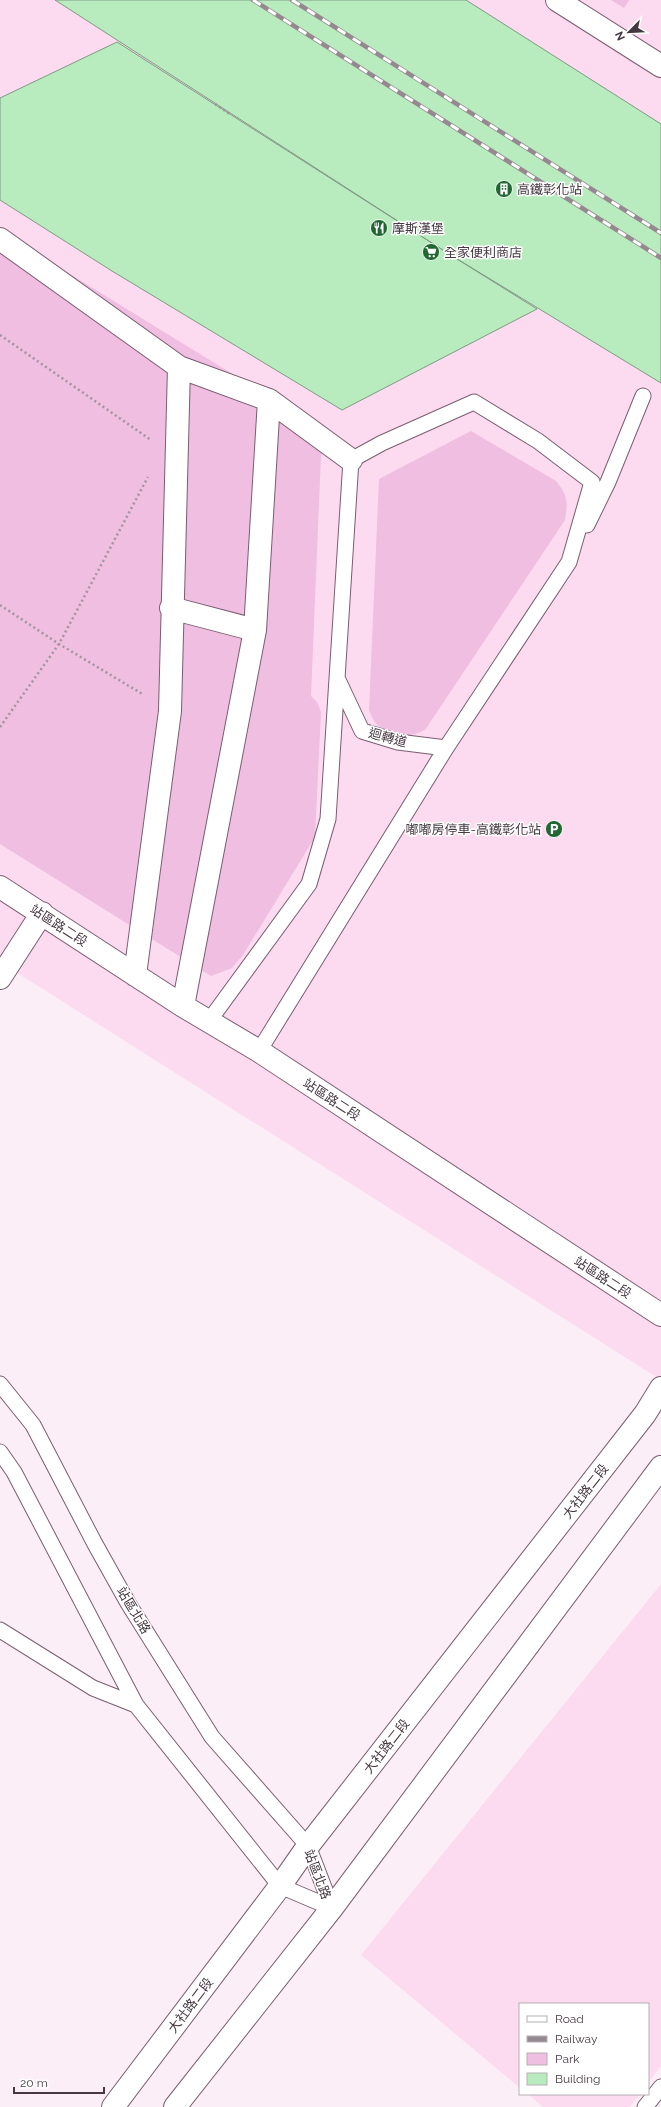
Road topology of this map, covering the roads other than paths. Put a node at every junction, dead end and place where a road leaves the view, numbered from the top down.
1 (557, 0) edge
2 (661, 66) edge
3 (0, 239) edge
4 (179, 367) junction
5 (643, 396) dead end
6 (269, 400) junction
7 (351, 460) junction
8 (569, 562) junction
9 (171, 608) junction
10 (255, 630) junction
11 (337, 679) junction
12 (446, 748) junction
13 (0, 887) edge
14 (42, 913) junction
15 (135, 975) junction
16 (0, 978) edge
17 (183, 1006) junction
18 (209, 1021) junction
19 (259, 1052) junction
20 (661, 1315) edge
21 (0, 1384) edge
22 (661, 1388) edge
23 (0, 1452) edge
24 (661, 1467) edge
25 (0, 1630) edge
26 (136, 1705) junction
27 (308, 1846) junction
28 (280, 1886) junction
29 (332, 1908) junction
30 (661, 2087) edge
31 (113, 2107) edge
32 (175, 2107) edge
33 (645, 2107) edge

1 - 2 street
3 - 4 street
4 - 6 street
4 - 9 street
5 - 8 lane
6 - 7 street
6 - 10 street
7 - 8 lane
7 - 11 lane
8 - 12 lane
9 - 10 street
9 - 15 street
10 - 17 street
11 - 12 lane, 迴轉道
11 - 18 lane
12 - 19 lane
13 - 14 street, 站區路二段
14 - 15 street, 站區路二段
14 - 16 street
15 - 17 street, 站區路二段
17 - 18 street, 站區路二段
18 - 19 street, 站區路二段
19 - 20 street, 站區路二段
21 - 27 lane, 站區北路
22 - 27 street, 大社路二段
23 - 26 lane, 站區北路
24 - 29 street
25 - 26 lane
26 - 28 lane, 站區北路
27 - 28 street, 大社路二段
27 - 29 lane, 站區北路
28 - 29 lane, 站區北路
28 - 31 street, 大社路二段
29 - 32 street
30 - 33 lane

